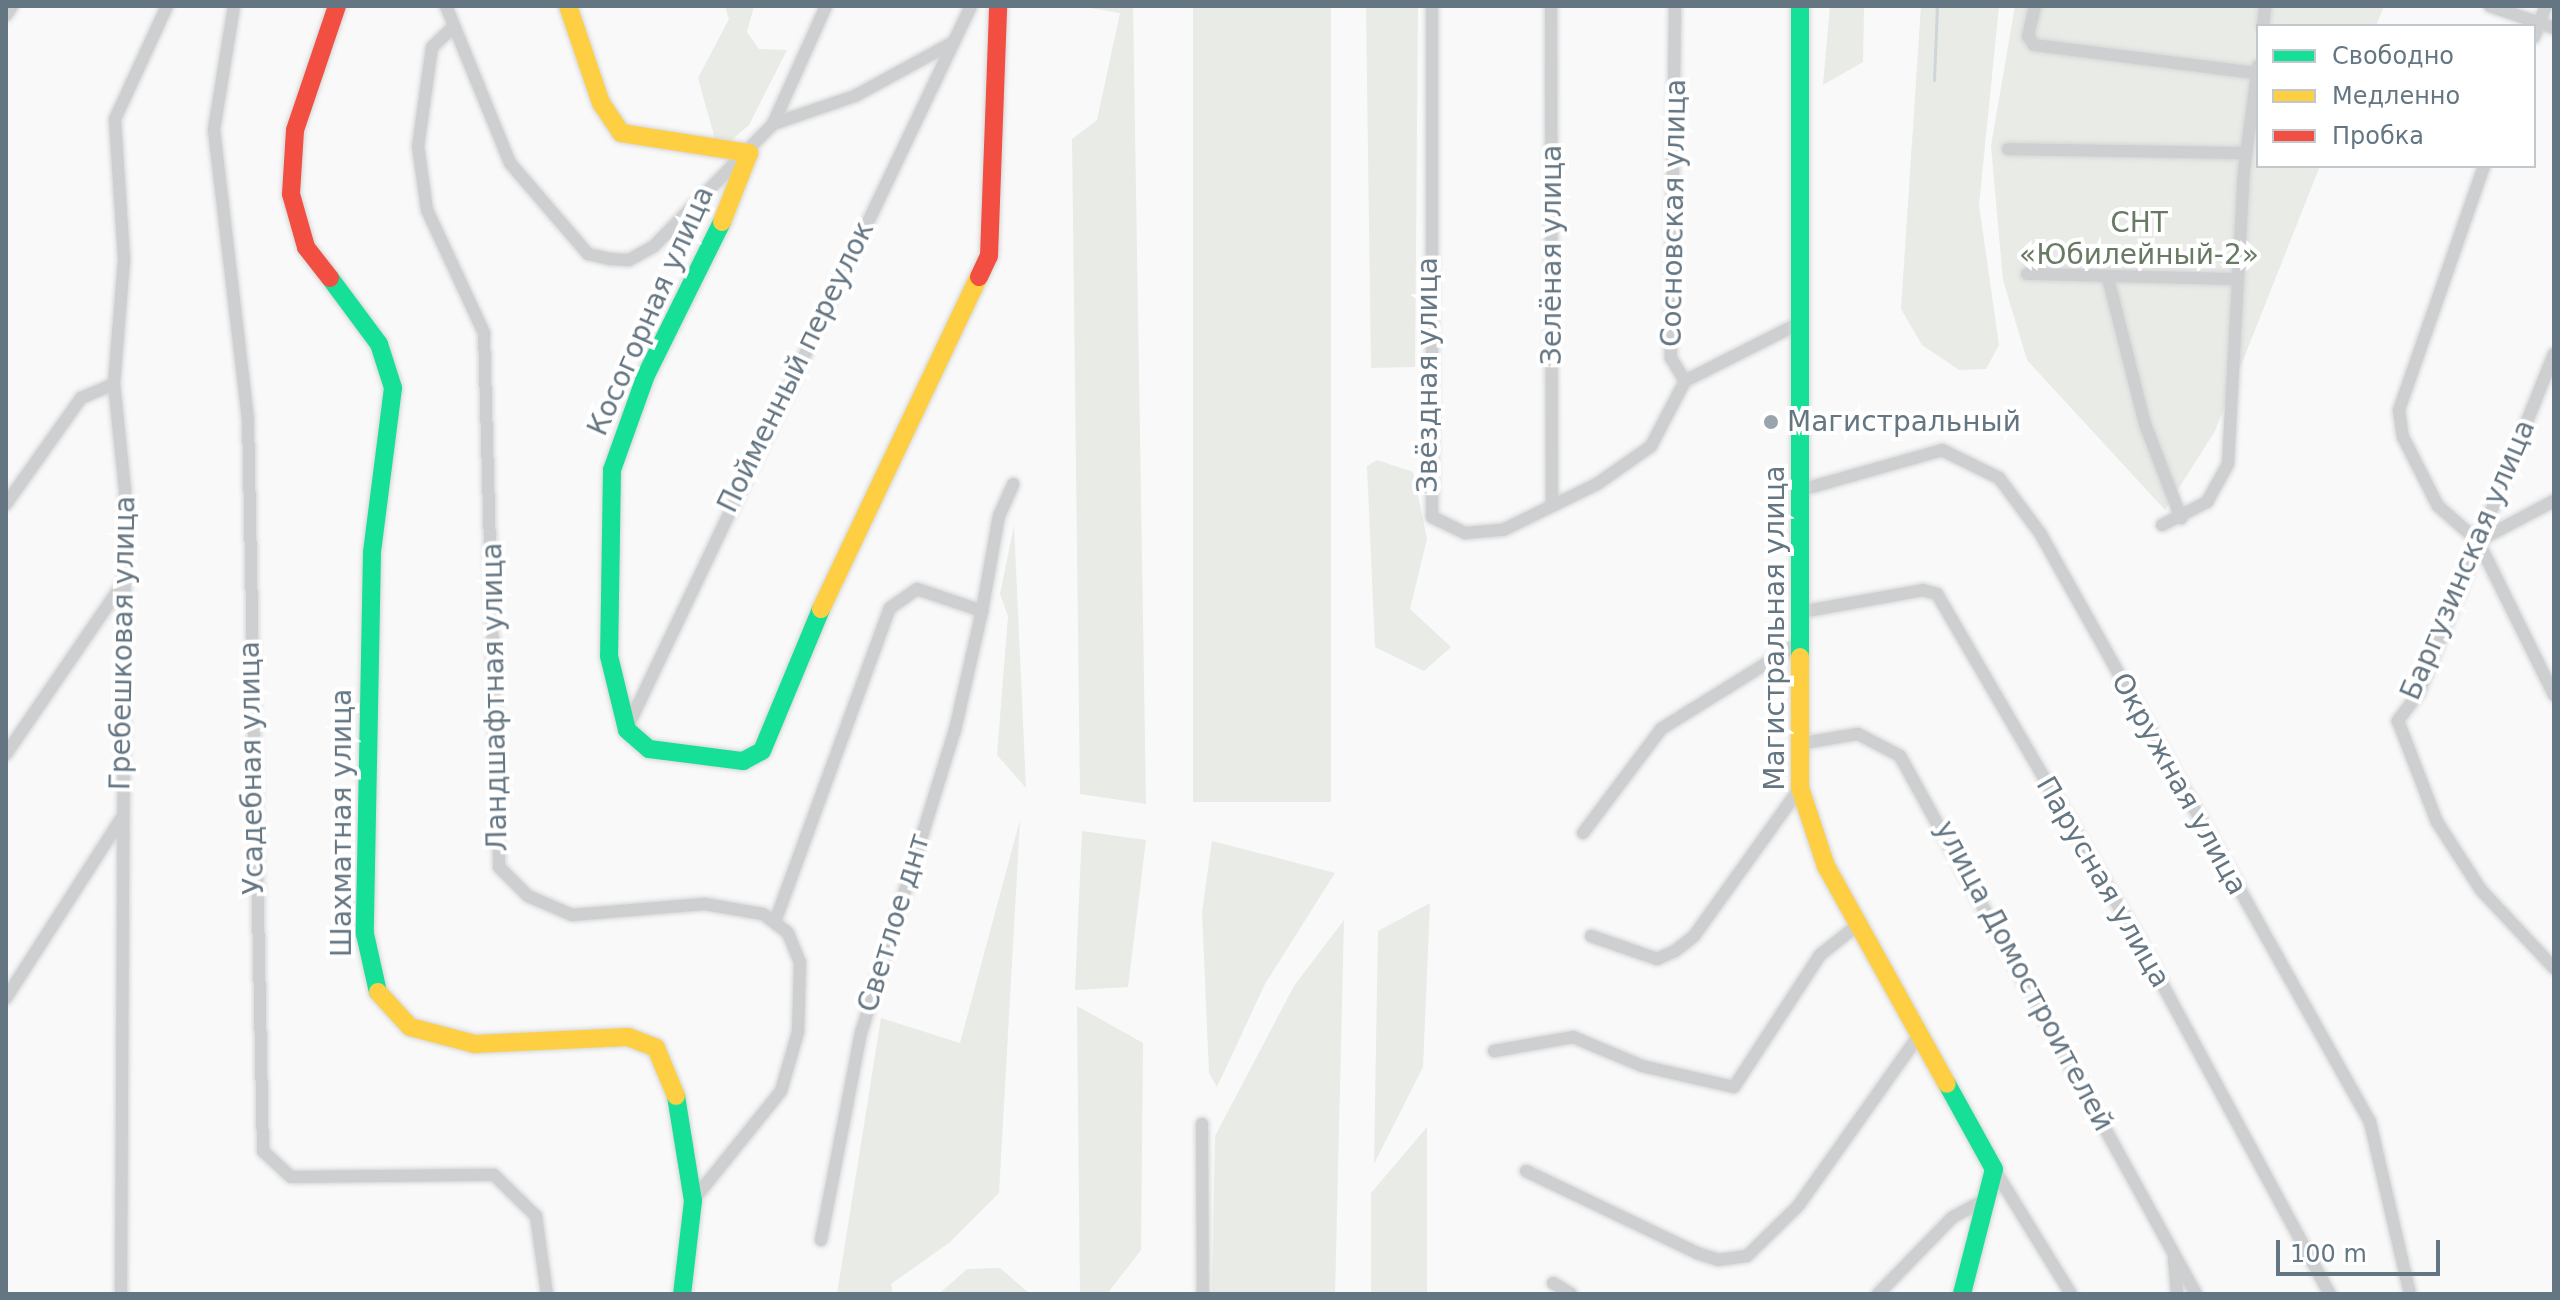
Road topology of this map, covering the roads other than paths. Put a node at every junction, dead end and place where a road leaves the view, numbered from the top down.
1 (12, 6) edge
2 (167, 6) edge
3 (234, 6) edge
4 (337, 6) edge
5 (446, 6) edge
6 (568, 6) edge
7 (826, 6) edge
8 (971, 6) edge
9 (998, 6) edge
10 (1432, 6) edge
11 (1551, 6) edge
12 (1675, 6) edge
13 (1800, 6) edge
14 (2035, 6) edge
15 (2490, 6) edge
16 (2546, 6) edge
17 (6, 15) edge
18 (2540, 21) junction
19 (453, 27) junction
20 (2554, 28) edge
21 (2536, 32) edge
22 (953, 42) junction
23 (2256, 73) edge
24 (2256, 80) edge
25 (773, 124) junction
26 (2008, 149) dead end
27 (749, 153) junction
28 (2246, 153) junction
29 (2483, 168) edge
30 (2027, 274) dead end
31 (2108, 278) junction
32 (2238, 279) junction
33 (1802, 322) junction
34 (2554, 354) edge
35 (1685, 381) junction
36 (114, 384) junction
37 (1013, 484) dead end
38 (1801, 490) junction
39 (2554, 501) edge
40 (6, 504) edge
41 (1552, 504) junction
42 (2181, 518) junction
43 (2162, 525) dead end
44 (2478, 541) junction
45 (123, 583) junction
46 (982, 611) junction
47 (1801, 612) junction
48 (1799, 643) junction
49 (2553, 692) edge
50 (627, 730) junction
51 (1798, 744) junction
52 (6, 754) edge
53 (1800, 788) junction
54 (121, 819) junction
55 (1583, 833) dead end
56 (776, 919) junction
57 (1859, 924) junction
58 (1591, 936) dead end
59 (2554, 968) edge
60 (6, 998) edge
61 (1919, 1035) junction
62 (1494, 1051) dead end
63 (1202, 1124) dead end
64 (1994, 1169) junction
65 (1526, 1171) dead end
66 (1985, 1200) junction
67 (693, 1201) junction
68 (821, 1240) dead end
69 (2173, 1252) junction
70 (1553, 1283) dead end
71 (121, 1294) edge
72 (547, 1294) edge
73 (682, 1294) edge
74 (1203, 1294) edge
75 (1571, 1294) edge
76 (1878, 1294) edge
77 (1962, 1294) edge
78 (2071, 1294) edge
79 (2177, 1294) edge
80 (2196, 1294) edge
81 (2330, 1294) edge
82 (2410, 1294) edge

1 - 17 street
2 - 36 street, Гребешковая улица
3 - 72 street, Усадебная улица
4 - 67 street, Шахматная улица
5 - 19 street
6 - 27 street
7 - 25 street
8 - 22 street, Пойменный переулок
9 - 50 street
10 - 41 street, Звёздная улица
11 - 41 street, Зелёная улица
12 - 35 street, Сосновская улица
13 - 33 street, Магистральная улица
14 - 23 street
15 - 18 street
16 - 18 street
18 - 20 street
18 - 21 street
19 - 27 street
19 - 56 street, Ландшафтная улица
22 - 25 street
22 - 50 street, Пойменный переулок
24 - 28 street
25 - 27 street
26 - 28 street
27 - 50 street, Косогорная улица
28 - 32 street
29 - 44 street
30 - 31 street
31 - 32 street
31 - 42 street
32 - 42 street
33 - 35 street, Сосновская улица
33 - 38 street, Магистральная улица
34 - 44 street, Баргузинская улица
35 - 41 street, Звёздная улица
36 - 40 street
36 - 45 street, Гребешковая улица
37 - 46 street, Светлое днт
38 - 47 street, Магистральная улица
38 - 82 street, Окружная улица
39 - 44 street
42 - 43 street
44 - 49 street
44 - 59 street, Баргузинская улица
45 - 52 street
45 - 54 street, Гребешковая улица
46 - 56 street
46 - 68 street, Светлое днт
47 - 48 street, Магистральная улица
47 - 81 street, Парусная улица
48 - 51 street, Магистральная улица
48 - 55 street
51 - 53 street, Магистральная улица
51 - 69 street, улица Домостроителей
53 - 57 street, Магистральная улица
53 - 58 street
54 - 60 street
54 - 71 street, Гребешковая улица
56 - 67 street
57 - 61 street, Магистральная улица
57 - 62 street
61 - 64 street, Магистральная улица
61 - 65 street
63 - 74 street
64 - 66 street
64 - 78 street
66 - 76 street
66 - 77 street
67 - 73 street, Шахматная улица
69 - 79 street
69 - 80 street, улица Домостроителей
70 - 75 street

